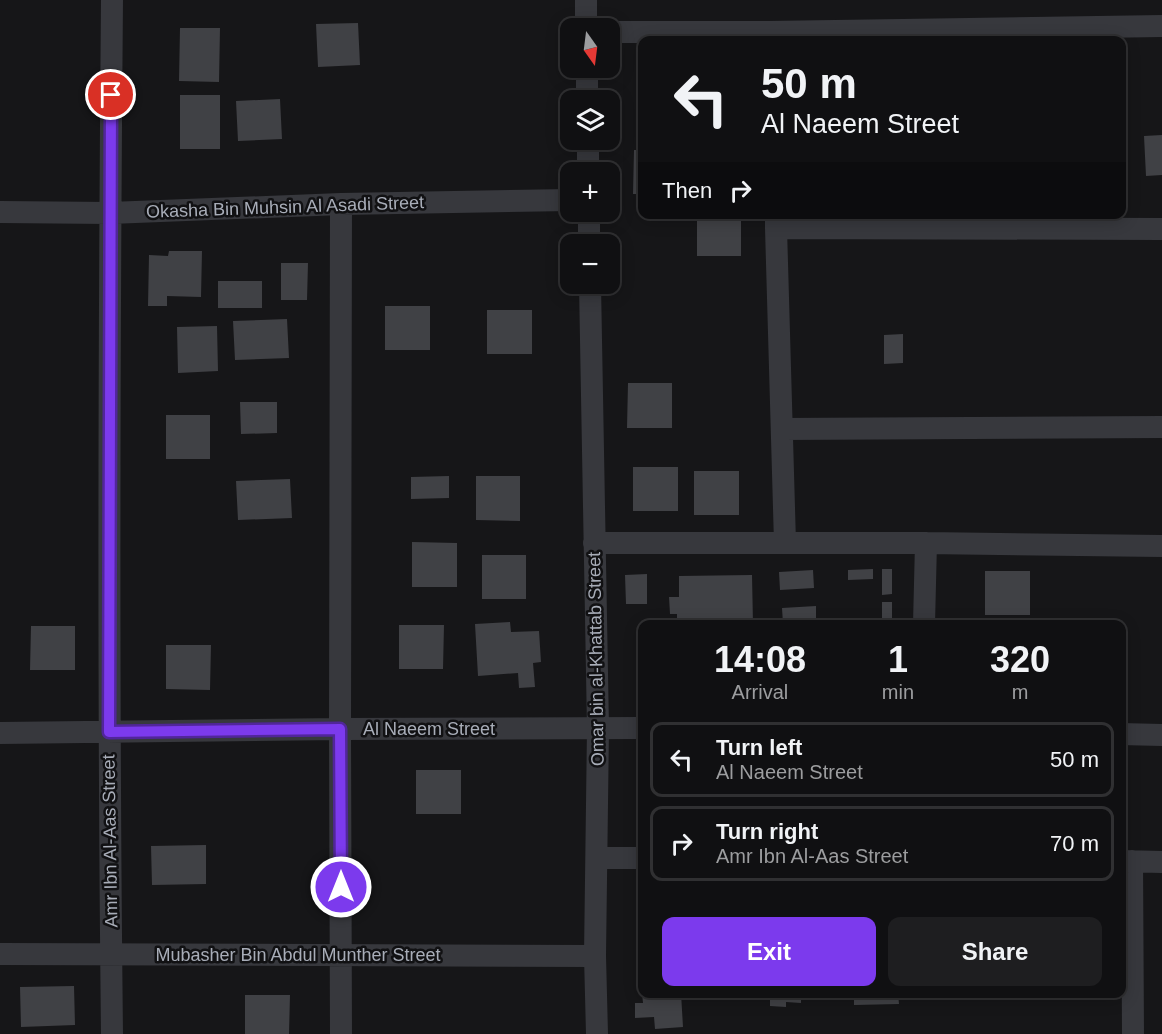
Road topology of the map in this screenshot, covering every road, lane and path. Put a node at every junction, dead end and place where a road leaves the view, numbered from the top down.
1 (112, 0) edge
2 (586, 0) edge
3 (586, 18) edge
4 (1162, 26) edge
5 (620, 32) edge
6 (768, 36) edge
7 (560, 200) edge
8 (341, 204) junction
9 (0, 212) edge
10 (110, 213) junction
11 (776, 221) edge
12 (1162, 229) edge
13 (590, 294) edge
14 (1162, 427) edge
15 (782, 429) junction
16 (594, 543) junction
17 (785, 543) junction
18 (926, 543) junction
19 (1162, 546) edge
20 (924, 620) edge
21 (598, 728) junction
22 (638, 728) edge
23 (340, 729) junction
24 (109, 732) junction
25 (0, 733) edge
26 (1126, 734) edge
27 (1162, 735) edge
28 (597, 858) junction
29 (638, 858) edge
30 (1126, 861) edge
31 (1162, 862) edge
32 (0, 954) edge
33 (111, 954) junction
34 (341, 955) junction
35 (595, 956) junction
36 (112, 1034) edge
37 (341, 1034) edge
38 (597, 1034) edge
39 (1133, 1034) edge

1 - 10 street, Amr Ibn Al-Aas Street
2 - 3 street
4 - 6 street
5 - 6 street
7 - 8 street, Okasha Bin Muhsin Al Asadi Street
8 - 10 street, Okasha Bin Muhsin Al Asadi Street
8 - 23 street
9 - 10 street, Okasha Bin Muhsin Al Asadi Street
10 - 24 street, Amr Ibn Al-Aas Street
11 - 12 street
11 - 15 street
13 - 16 street, Omar bin al-Khattab Street
14 - 15 street
15 - 17 street
16 - 17 street
16 - 21 street, Omar bin al-Khattab Street
17 - 18 street
18 - 19 street
18 - 20 street
21 - 22 street, Al Naeem Street
21 - 23 street, Al Naeem Street
21 - 28 street, Omar bin al-Khattab Street
23 - 24 street, Al Naeem Street
23 - 34 street
24 - 25 street, Al Naeem Street
24 - 33 street, Amr Ibn Al-Aas Street
26 - 27 street
28 - 29 street
28 - 35 street, Omar bin al-Khattab Street
30 - 31 street
30 - 39 street
32 - 33 street, Mubasher Bin Abdul Munther Street
33 - 34 street, Mubasher Bin Abdul Munther Street
33 - 36 street, Amr Ibn Al-Aas Street
34 - 35 street, Mubasher Bin Abdul Munther Street
34 - 37 street
35 - 38 street, Omar bin al-Khattab Street

